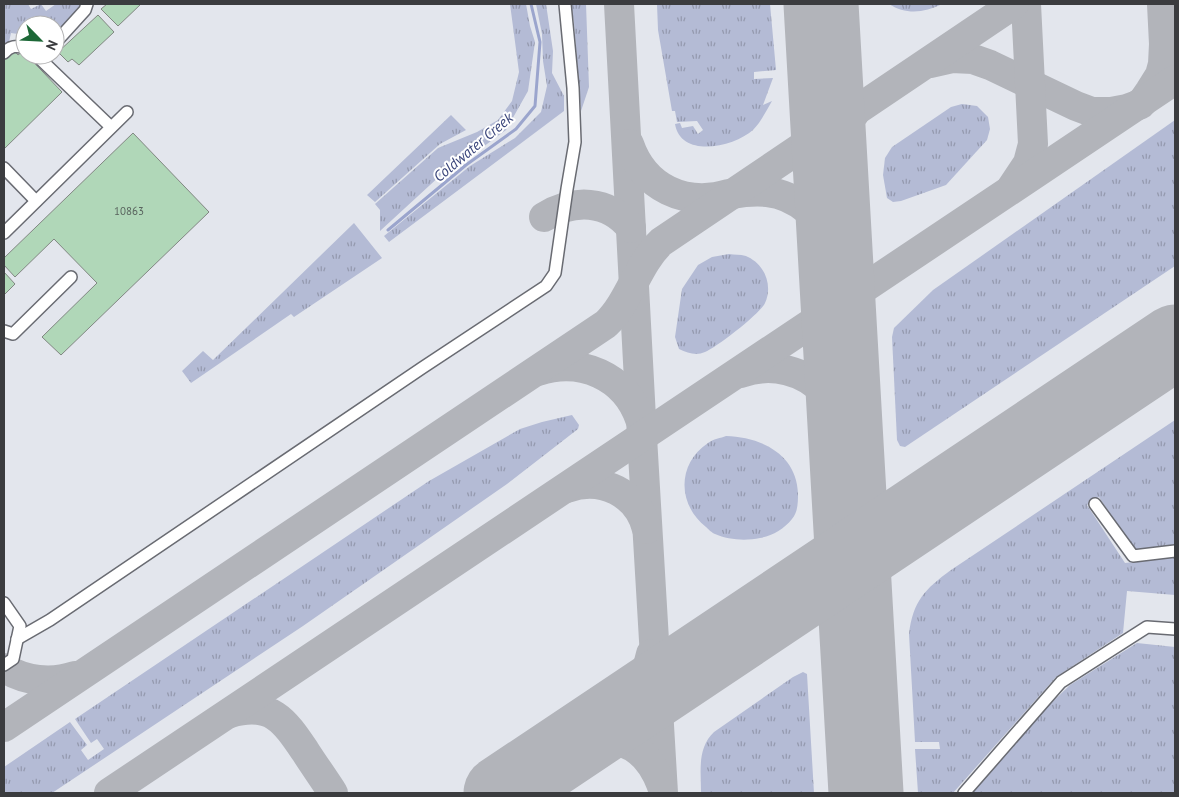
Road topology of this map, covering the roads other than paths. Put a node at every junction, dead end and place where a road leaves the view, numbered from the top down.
1 (87, 4) edge
2 (565, 4) edge
3 (65, 32) edge
4 (15, 47) edge
5 (4, 53) edge
6 (49, 65) edge
7 (127, 112) dead end
8 (111, 127) junction
9 (4, 168) edge
10 (36, 200) junction
11 (4, 233) edge
12 (71, 277) dead end
13 (4, 331) edge
14 (1095, 504) dead end
15 (1175, 551) edge
16 (4, 602) edge
17 (1175, 629) edge
18 (17, 639) junction
19 (4, 665) edge
20 (964, 793) edge

1 - 3 lane
2 - 18 lane
4 - 5 lane
6 - 8 lane
7 - 8 lane
8 - 10 lane
9 - 10 lane
10 - 11 lane
12 - 13 lane
14 - 15 lane
16 - 18 lane
17 - 20 lane
18 - 19 lane

